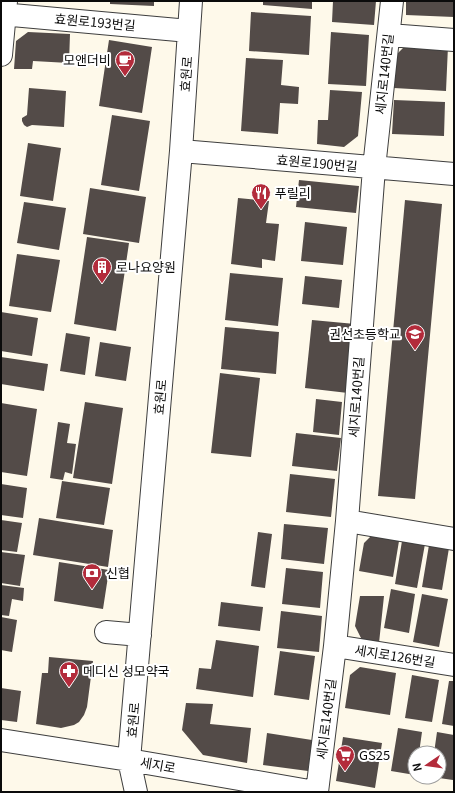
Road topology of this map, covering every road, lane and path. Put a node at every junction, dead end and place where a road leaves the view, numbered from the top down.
1 (191, 1) edge
2 (392, 1) edge
3 (4, 10) edge
4 (189, 31) junction
5 (389, 35) junction
6 (454, 40) edge
7 (1, 55) edge
8 (181, 151) junction
9 (374, 168) junction
10 (454, 174) edge
11 (347, 521) junction
12 (454, 539) edge
13 (106, 632) dead end
14 (140, 635) junction
15 (336, 646) junction
16 (454, 665) edge
17 (1, 740) edge
18 (129, 760) junction
19 (136, 792) edge
20 (316, 792) edge

1 - 4 street, 효원로
2 - 5 street, 세지로140번길
3 - 4 street, 효원로193번길
3 - 7 street
4 - 8 street, 효원로
5 - 6 street
5 - 9 street, 세지로140번길
8 - 9 street, 효원로190번길
8 - 14 street, 효원로
9 - 10 street, 효원로190번길
9 - 11 street, 세지로140번길
11 - 12 street
11 - 15 street, 세지로140번길
13 - 14 street
14 - 18 street, 효원로
15 - 16 street, 세지로126번길
15 - 20 street, 세지로140번길
17 - 18 street, 세지로
18 - 19 street, 효원로
18 - 20 street, 세지로

